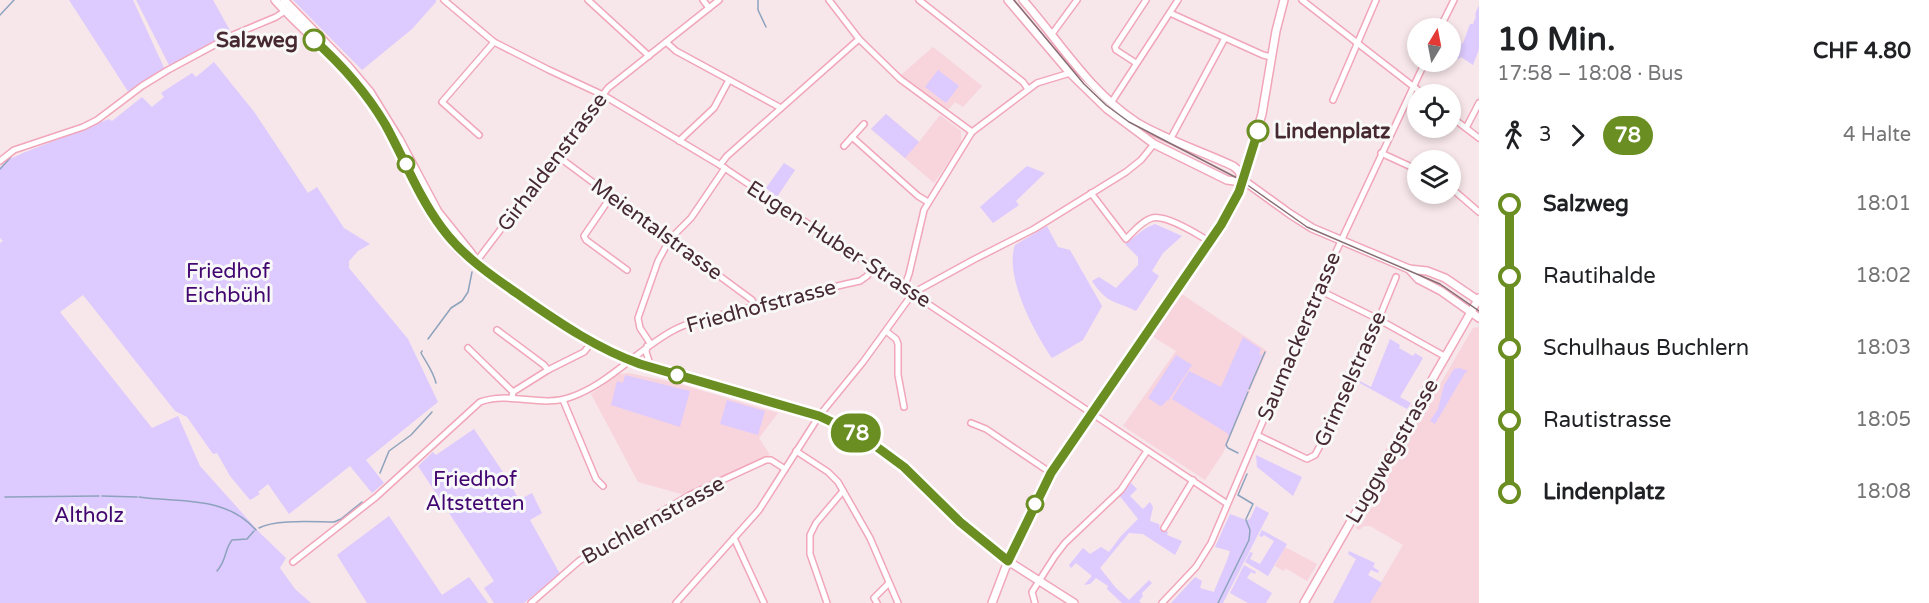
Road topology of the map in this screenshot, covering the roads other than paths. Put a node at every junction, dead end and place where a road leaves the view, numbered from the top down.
1 (275, 0) edge
2 (284, 0) edge
3 (444, 0) edge
4 (588, 0) edge
5 (703, 0) edge
6 (719, 0) edge
7 (829, 0) edge
8 (919, 0) edge
9 (1008, 0) edge
10 (1023, 0) edge
11 (1077, 0) edge
12 (1146, 0) edge
13 (1178, 0) edge
14 (1284, 0) edge
15 (1302, 0) edge
16 (1376, 0) edge
17 (1454, 0) edge
18 (710, 8) junction
19 (287, 9) junction
20 (1170, 13) junction
21 (1445, 18) edge
22 (1052, 34) junction
23 (1224, 38) junction
24 (859, 39) junction
25 (494, 42) junction
26 (666, 42) junction
27 (1358, 43) junction
28 (649, 56) junction
29 (1271, 57) junction
30 (1136, 63) junction
31 (1078, 68) junction
32 (1070, 73) junction
33 (729, 80) junction
34 (1410, 84) edge
35 (1028, 89) junction
36 (603, 95) junction
37 (1407, 99) edge
38 (1333, 100) dead end
39 (1111, 103) junction
40 (1479, 103) edge
41 (781, 108) junction
42 (864, 124) dead end
43 (1461, 124) edge
44 (1466, 128) junction
45 (972, 132) junction
46 (479, 135) dead end
47 (852, 137) junction
48 (1170, 138) junction
49 (1479, 138) edge
50 (679, 141) junction
51 (1154, 144) junction
52 (844, 146) dead end
53 (1381, 153) junction
54 (556, 155) junction
55 (0, 161) edge
56 (1407, 165) edge
57 (722, 166) junction
58 (1243, 180) junction
59 (1091, 193) junction
60 (1461, 194) edge
61 (612, 195) junction
62 (928, 202) junction
63 (1479, 212) edge
64 (670, 239) junction
65 (1340, 241) junction
66 (1210, 242) junction
67 (476, 262) junction
68 (873, 268) junction
69 (1409, 269) junction
70 (627, 270) dead end
71 (1396, 277) dead end
72 (904, 288) junction
73 (1319, 290) junction
74 (913, 293) junction
75 (1479, 300) edge
76 (756, 306) junction
77 (1472, 312) junction
78 (1479, 318) edge
79 (1378, 319) junction
80 (497, 330) dead end
81 (886, 331) junction
82 (592, 342) junction
83 (648, 345) junction
84 (468, 348) dead end
85 (1446, 357) junction
86 (628, 360) junction
87 (651, 367) junction
88 (548, 370) junction
89 (512, 395) junction
90 (563, 400) junction
91 (904, 407) dead end
92 (1093, 414) junction
93 (819, 416) junction
94 (972, 423) dead end
95 (1257, 435) junction
96 (796, 451) junction
97 (1147, 451) junction
98 (785, 469) junction
99 (1051, 473) junction
100 (1192, 480) junction
101 (603, 486) dead end
102 (843, 491) junction
103 (1226, 502) junction
104 (1164, 528) dead end
105 (734, 538) junction
106 (293, 561) dead end
107 (1008, 561) junction
108 (1039, 580) junction
109 (889, 583) junction
110 (680, 597) junction
111 (875, 600) edge
112 (531, 603) edge
113 (676, 603) edge
114 (684, 603) edge
115 (764, 603) edge
116 (827, 603) edge
117 (897, 603) edge
118 (992, 603) edge
119 (1035, 603) edge
120 (1074, 603) edge
121 (1162, 603) edge
122 (1304, 603) edge

1 - 19 street
2 - 19 street
3 - 25 street, Eugen-Huber-Strasse
4 - 28 street
5 - 18 street
6 - 18 street, Girhaldenstrasse
7 - 24 street
8 - 35 street
9 - 32 street
10 - 22 street
11 - 22 street
12 - 30 street
13 - 20 street
14 - 29 street
15 - 27 street
16 - 27 street
17 - 21 street
18 - 26 street, Girhaldenstrasse
19 - 55 street
19 - 67 street
20 - 23 street
20 - 30 street
22 - 31 street
23 - 29 street
23 - 48 street
24 - 41 street
24 - 45 street
25 - 36 street, Eugen-Huber-Strasse
25 - 46 street
26 - 28 street, Girhaldenstrasse
26 - 33 street
27 - 34 street
27 - 38 street
28 - 36 street, Girhaldenstrasse
29 - 58 street
30 - 39 street
31 - 32 street
31 - 39 street
32 - 35 street
32 - 51 street
33 - 41 street
33 - 50 street
35 - 45 street
36 - 50 street, Eugen-Huber-Strasse
36 - 54 street, Girhaldenstrasse
37 - 53 street, Saumackerstrasse
39 - 48 street
40 - 44 street
41 - 57 street
42 - 47 street
43 - 44 street
44 - 49 street
45 - 62 street
47 - 52 street
47 - 62 street
48 - 58 street
50 - 57 street, Eugen-Huber-Strasse
51 - 58 street
51 - 59 street
53 - 56 street
53 - 65 street, Saumackerstrasse
54 - 61 street, Meientalstrasse
54 - 67 street, Girhaldenstrasse
57 - 64 street
57 - 68 street, Eugen-Huber-Strasse
58 - 65 street
58 - 66 street
59 - 66 street
59 - 74 street
60 - 63 street
61 - 64 street, Meientalstrasse
61 - 70 street
62 - 72 street
64 - 76 street, Meientalstrasse
64 - 83 street
65 - 69 street
65 - 73 street, Saumackerstrasse
66 - 92 street
67 - 82 street
68 - 72 street, Eugen-Huber-Strasse
68 - 76 street, Friedhofstrasse
69 - 75 street
69 - 77 street
71 - 79 street, Grimselstrasse
72 - 74 street, Eugen-Huber-Strasse
73 - 79 street
73 - 95 street, Saumackerstrasse
74 - 81 street
74 - 92 street, Eugen-Huber-Strasse
75 - 77 street, Luggwegstrasse
76 - 83 street, Friedhofstrasse
77 - 78 street
77 - 85 street, Luggwegstrasse
79 - 85 street
79 - 95 street, Grimselstrasse
80 - 88 street
81 - 91 street
81 - 93 street
82 - 86 street
82 - 88 street
83 - 86 street, Friedhofstrasse
83 - 87 street
84 - 89 street
85 - 122 street, Luggwegstrasse
86 - 87 street
86 - 90 street, Friedhofstrasse
87 - 93 street
88 - 89 street
89 - 90 street, Friedhofstrasse
89 - 106 street, Friedhofstrasse
90 - 101 street
92 - 97 street, Eugen-Huber-Strasse
92 - 99 street
93 - 96 street
93 - 107 street
94 - 99 street
95 - 103 street, Saumackerstrasse
96 - 98 street
96 - 102 street
97 - 100 street, Eugen-Huber-Strasse
97 - 108 street
98 - 105 street
98 - 112 street, Buchlernstrasse
99 - 107 street
100 - 103 street, Eugen-Huber-Strasse
100 - 104 street
102 - 109 street
102 - 116 street
103 - 121 street, Saumackerstrasse
105 - 110 street
105 - 115 street
107 - 108 street
107 - 118 street
108 - 119 street
108 - 120 street
109 - 111 street
109 - 117 street
110 - 113 street
110 - 114 street

